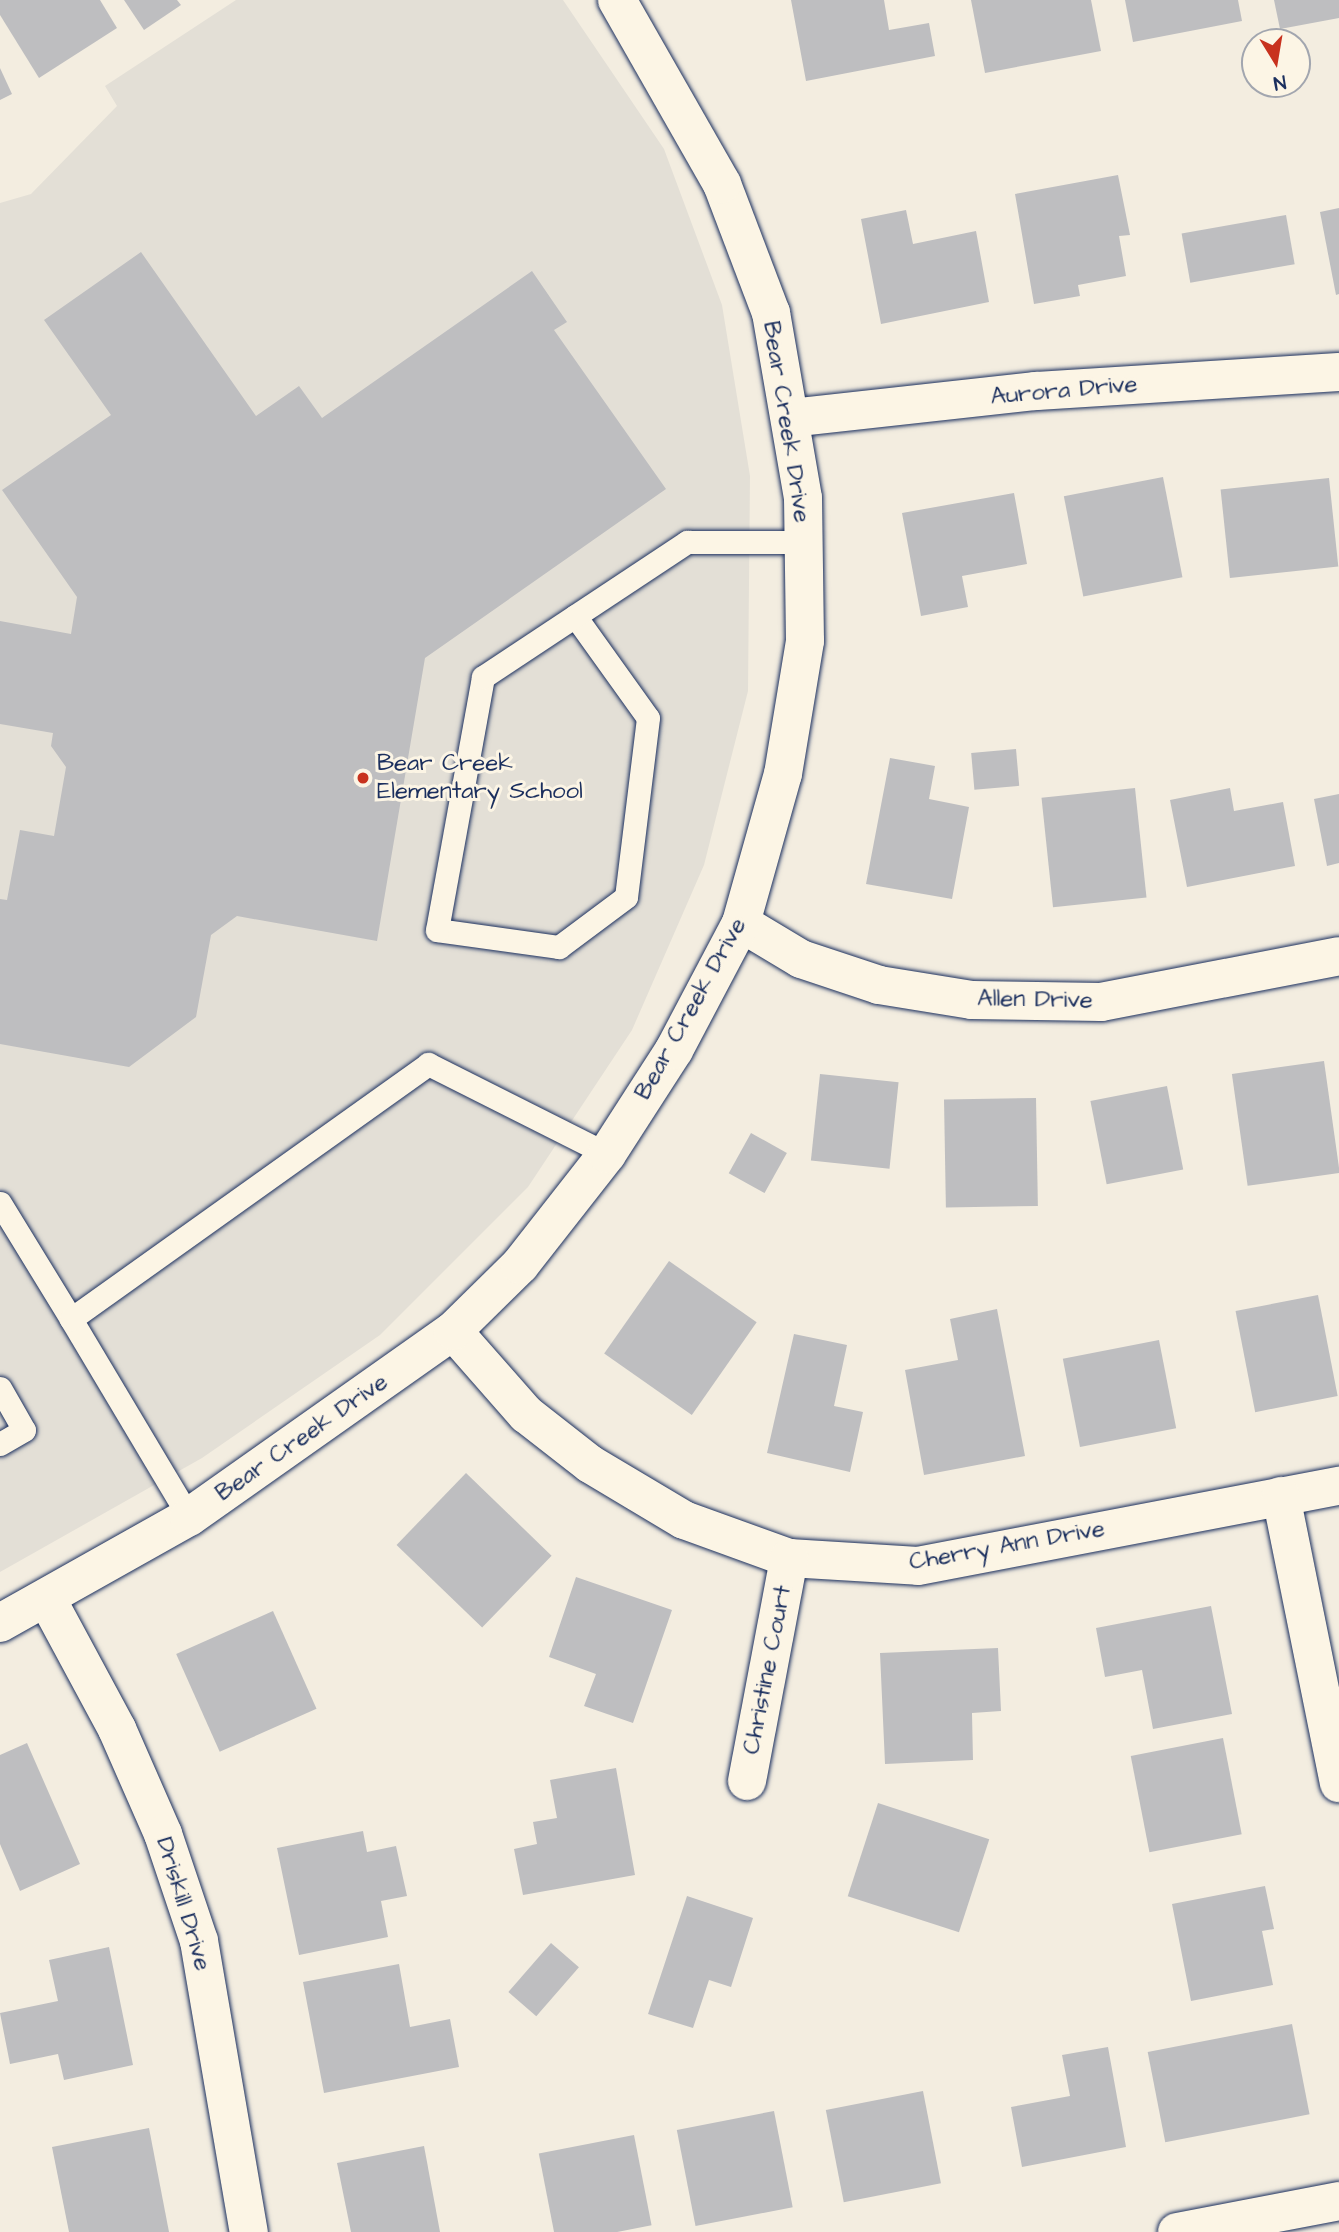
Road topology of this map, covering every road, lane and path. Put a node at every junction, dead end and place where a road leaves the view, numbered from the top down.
1 (617, 0) edge
2 (1339, 372) edge
3 (790, 418) junction
4 (803, 542) junction
5 (575, 617) junction
6 (741, 923) junction
7 (1339, 956) edge
8 (607, 1154) junction
9 (0, 1203) edge
10 (71, 1319) junction
11 (453, 1331) junction
12 (0, 1388) edge
13 (0, 1444) edge
14 (1339, 1486) edge
15 (1281, 1496) junction
16 (190, 1517) junction
17 (789, 1558) junction
18 (47, 1599) junction
19 (0, 1623) edge
20 (747, 1781) dead end
21 (1339, 1783) edge
22 (1339, 2200) edge
23 (249, 2232) edge
24 (1177, 2232) edge

1 - 3 street, Bear Creek Drive
2 - 3 street, Aurora Drive
3 - 4 street, Bear Creek Drive
4 - 5 lane
4 - 6 street, Bear Creek Drive
5 - 5 lane
6 - 7 street, Allen Drive
6 - 8 street, Bear Creek Drive
8 - 10 lane
8 - 11 street, Bear Creek Drive
9 - 10 lane
10 - 16 lane
11 - 16 street, Bear Creek Drive
11 - 17 street, Cherry Ann Drive
12 - 13 lane
14 - 15 street, Cherry Ann Drive
15 - 17 street, Cherry Ann Drive
15 - 21 street
16 - 18 street, Bear Creek Drive
17 - 20 street, Christine Court
18 - 19 street, Bear Creek Drive
18 - 23 street, Driskill Drive
22 - 24 street

